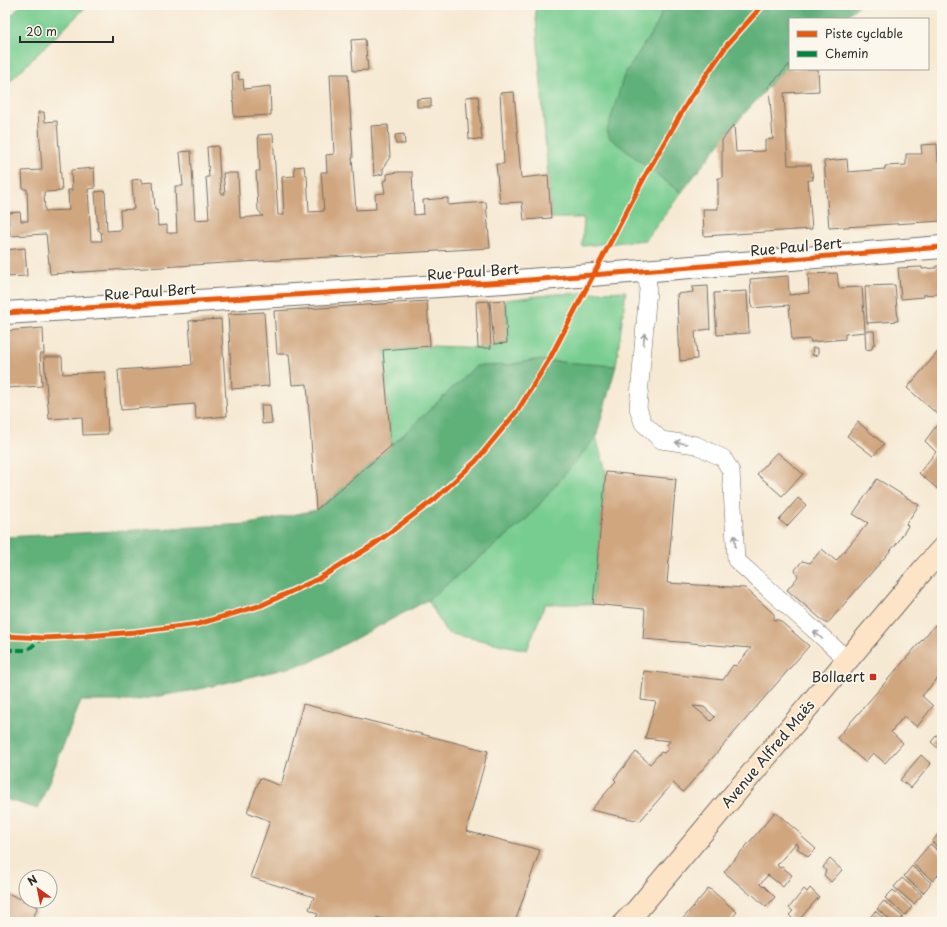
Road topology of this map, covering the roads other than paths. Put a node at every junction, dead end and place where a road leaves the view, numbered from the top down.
1 (942, 247) edge
2 (647, 271) junction
3 (5, 314) edge
4 (942, 549) edge
5 (848, 660) junction
6 (625, 922) edge

1 - 2 street, Rue Paul Bert
2 - 3 street, Rue Paul Bert
5 -> 2 lane
4 - 5 main road, Avenue Alfred Maës
5 - 6 main road, Avenue Alfred Maës

